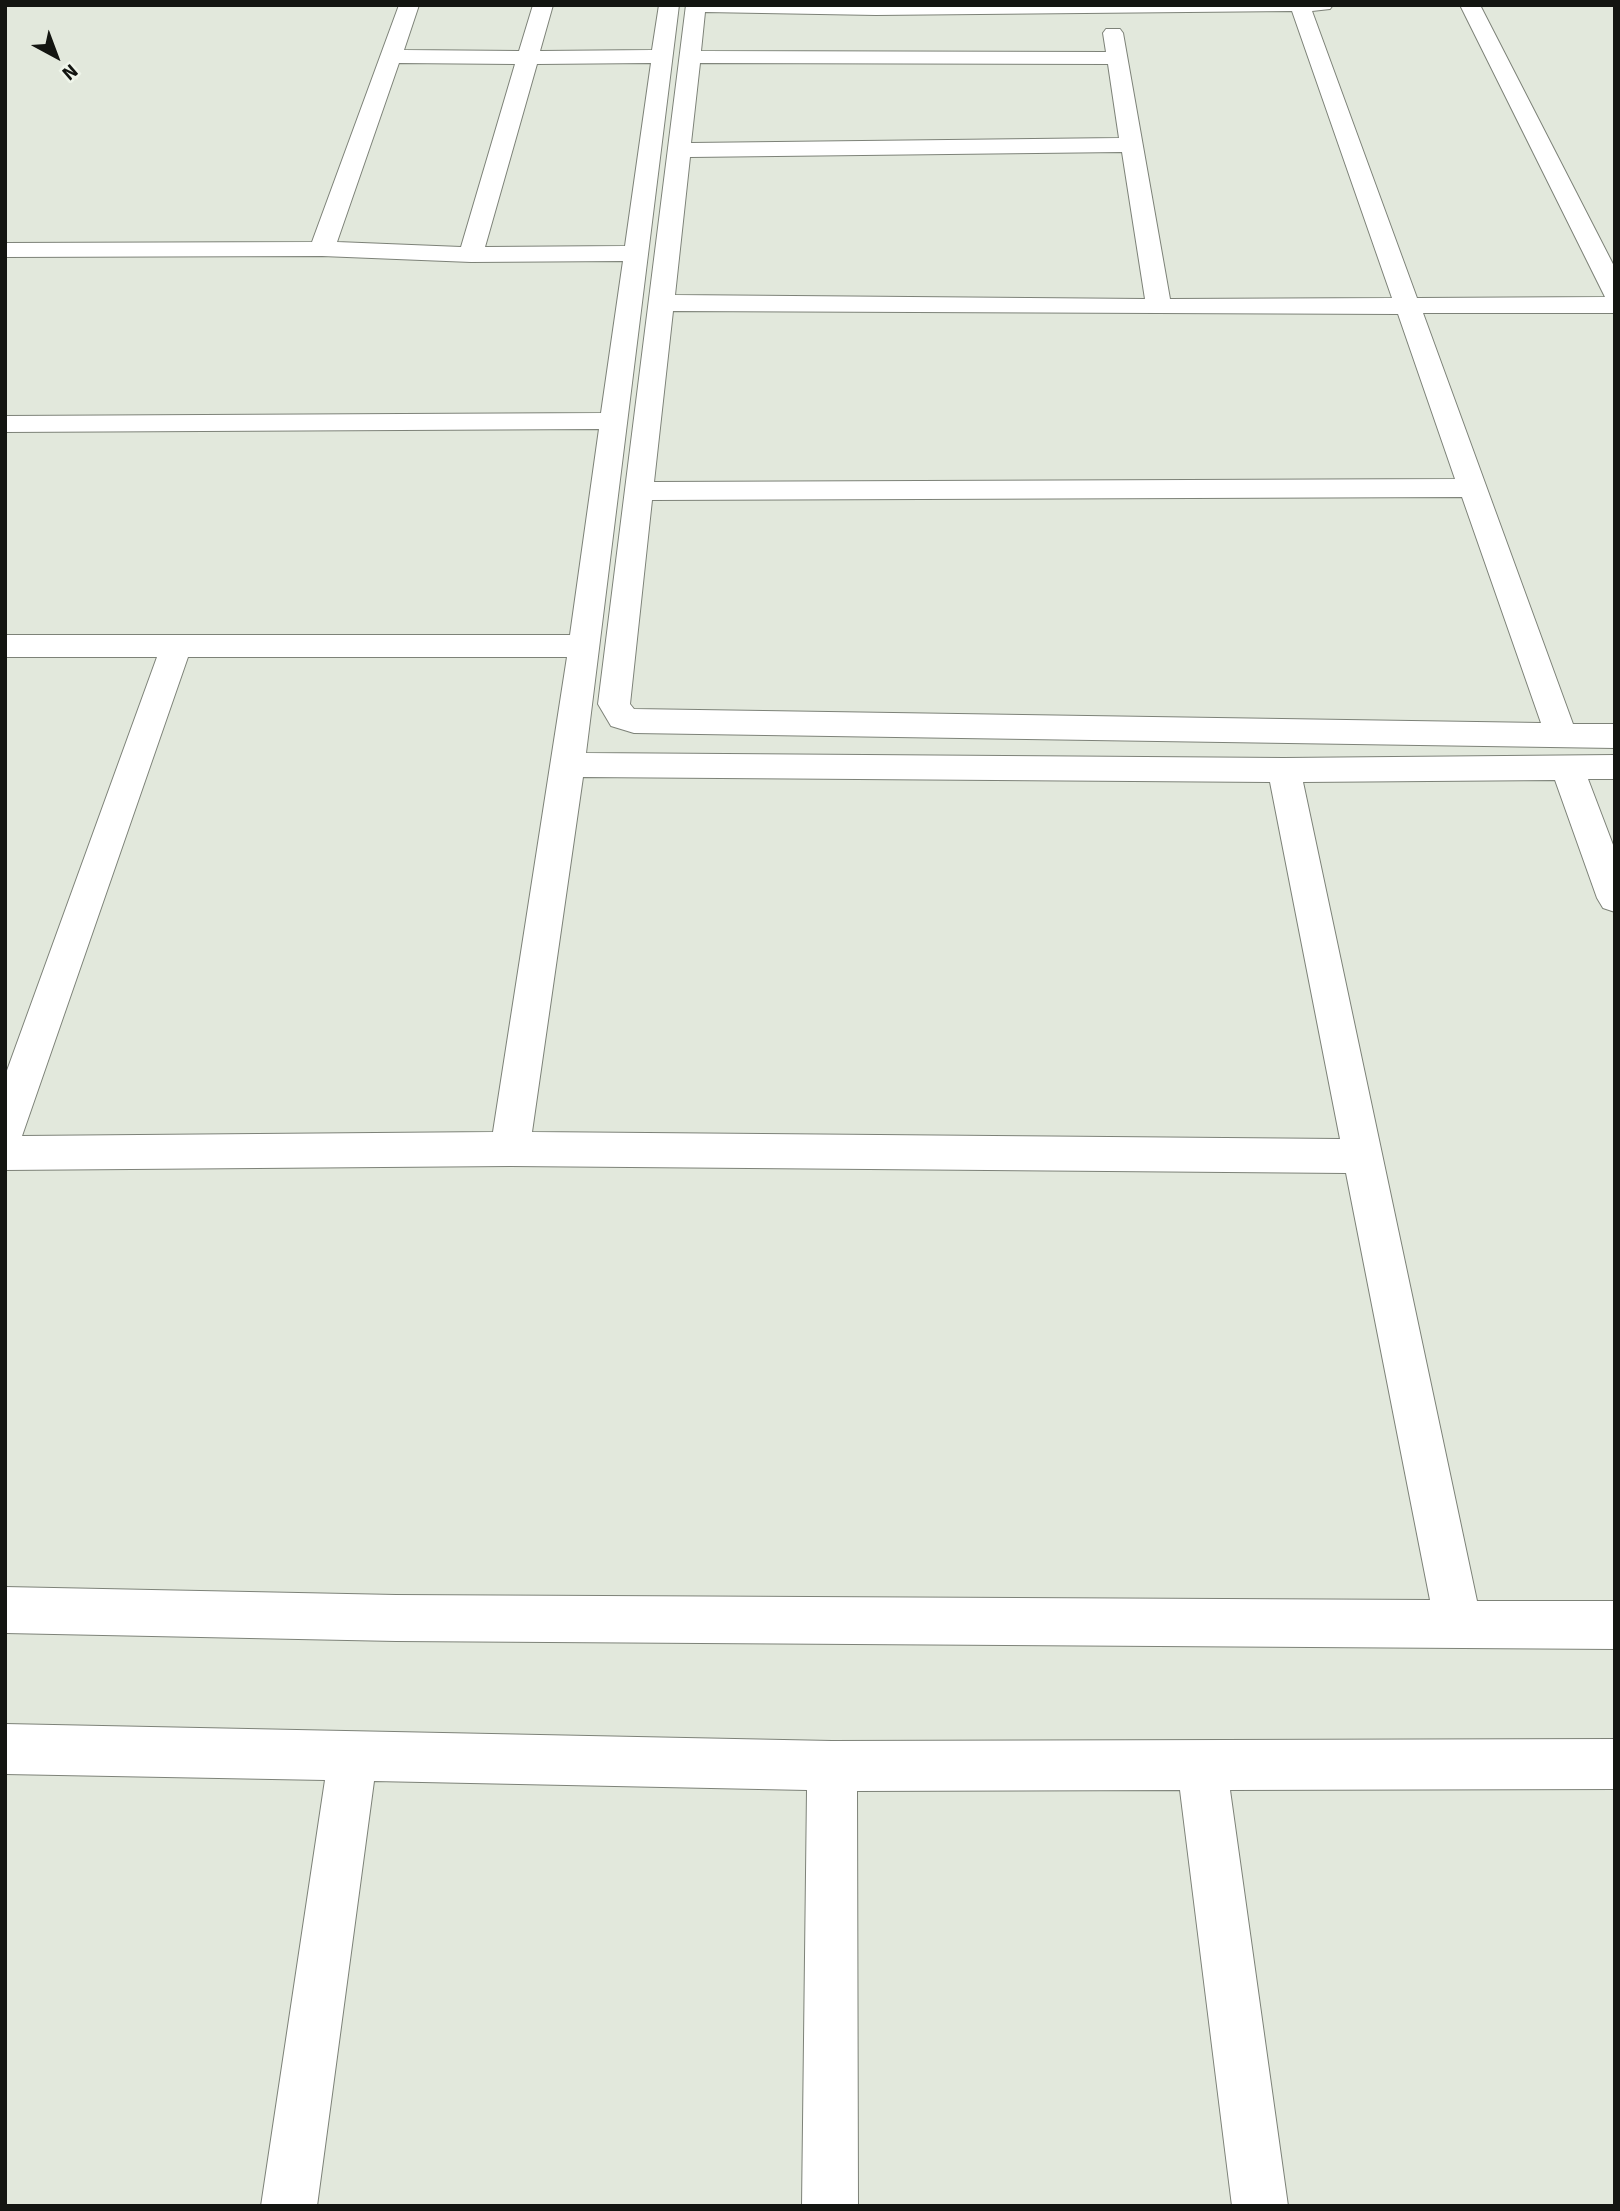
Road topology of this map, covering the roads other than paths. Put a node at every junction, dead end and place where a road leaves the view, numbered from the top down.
1 (409, 5) edge
2 (543, 5) edge
3 (1300, 5) edge
4 (1323, 5) edge
5 (1470, 5) edge
6 (687, 6) edge
7 (876, 7) edge
8 (982, 7) edge
9 (1108, 7) junction
10 (391, 56) junction
11 (676, 56) junction
12 (528, 58) junction
13 (1117, 58) junction
14 (1132, 145) junction
15 (679, 150) junction
16 (323, 249) junction
17 (5, 250) edge
18 (636, 253) junction
19 (471, 255) junction
20 (1615, 293) edge
21 (663, 303) junction
22 (1615, 305) edge
23 (1407, 306) junction
24 (1159, 307) junction
25 (614, 421) junction
26 (5, 424) edge
27 (1473, 488) junction
28 (641, 491) junction
29 (177, 645) junction
30 (5, 646) edge
31 (584, 646) junction
32 (1615, 736) edge
33 (1564, 751) junction
34 (568, 765) junction
35 (1615, 767) edge
36 (1284, 770) junction
37 (1615, 898) edge
38 (5, 1130) edge
39 (510, 1149) junction
40 (5, 1153) edge
41 (1362, 1156) junction
42 (5, 1609) edge
43 (1458, 1623) junction
44 (1615, 1625) edge
45 (5, 1749) edge
46 (353, 1758) junction
47 (1202, 1765) junction
48 (1615, 1765) edge
49 (832, 1766) junction
50 (289, 2206) edge
51 (830, 2206) edge
52 (1260, 2206) edge

1 - 10 street
2 - 12 street
3 - 4 street
3 - 9 street
3 - 23 street
5 - 20 street
6 - 7 street
6 - 11 street
7 - 8 street
8 - 9 street
9 - 13 street
10 - 12 street
10 - 16 street
11 - 12 street
11 - 13 street
11 - 15 street
11 - 18 street
12 - 19 street
13 - 14 street
14 - 15 street
14 - 24 street
15 - 21 street
16 - 17 street
16 - 19 street
18 - 19 street
18 - 25 street
21 - 24 street
21 - 28 street
22 - 23 street
23 - 24 street
23 - 27 street
25 - 26 street
25 - 31 street
27 - 28 street
27 - 33 street
28 - 33 street
29 - 30 street
29 - 31 street
29 - 38 street
31 - 34 street
32 - 33 street
33 - 35 street
33 - 36 street
33 - 37 street
34 - 36 street
34 - 39 street
36 - 41 street
39 - 40 street
39 - 41 street
41 - 43 street
42 - 43 street
43 - 44 street
45 - 46 street
46 - 49 street
46 - 50 street
47 - 48 street
47 - 49 street
47 - 52 street
49 - 51 street

